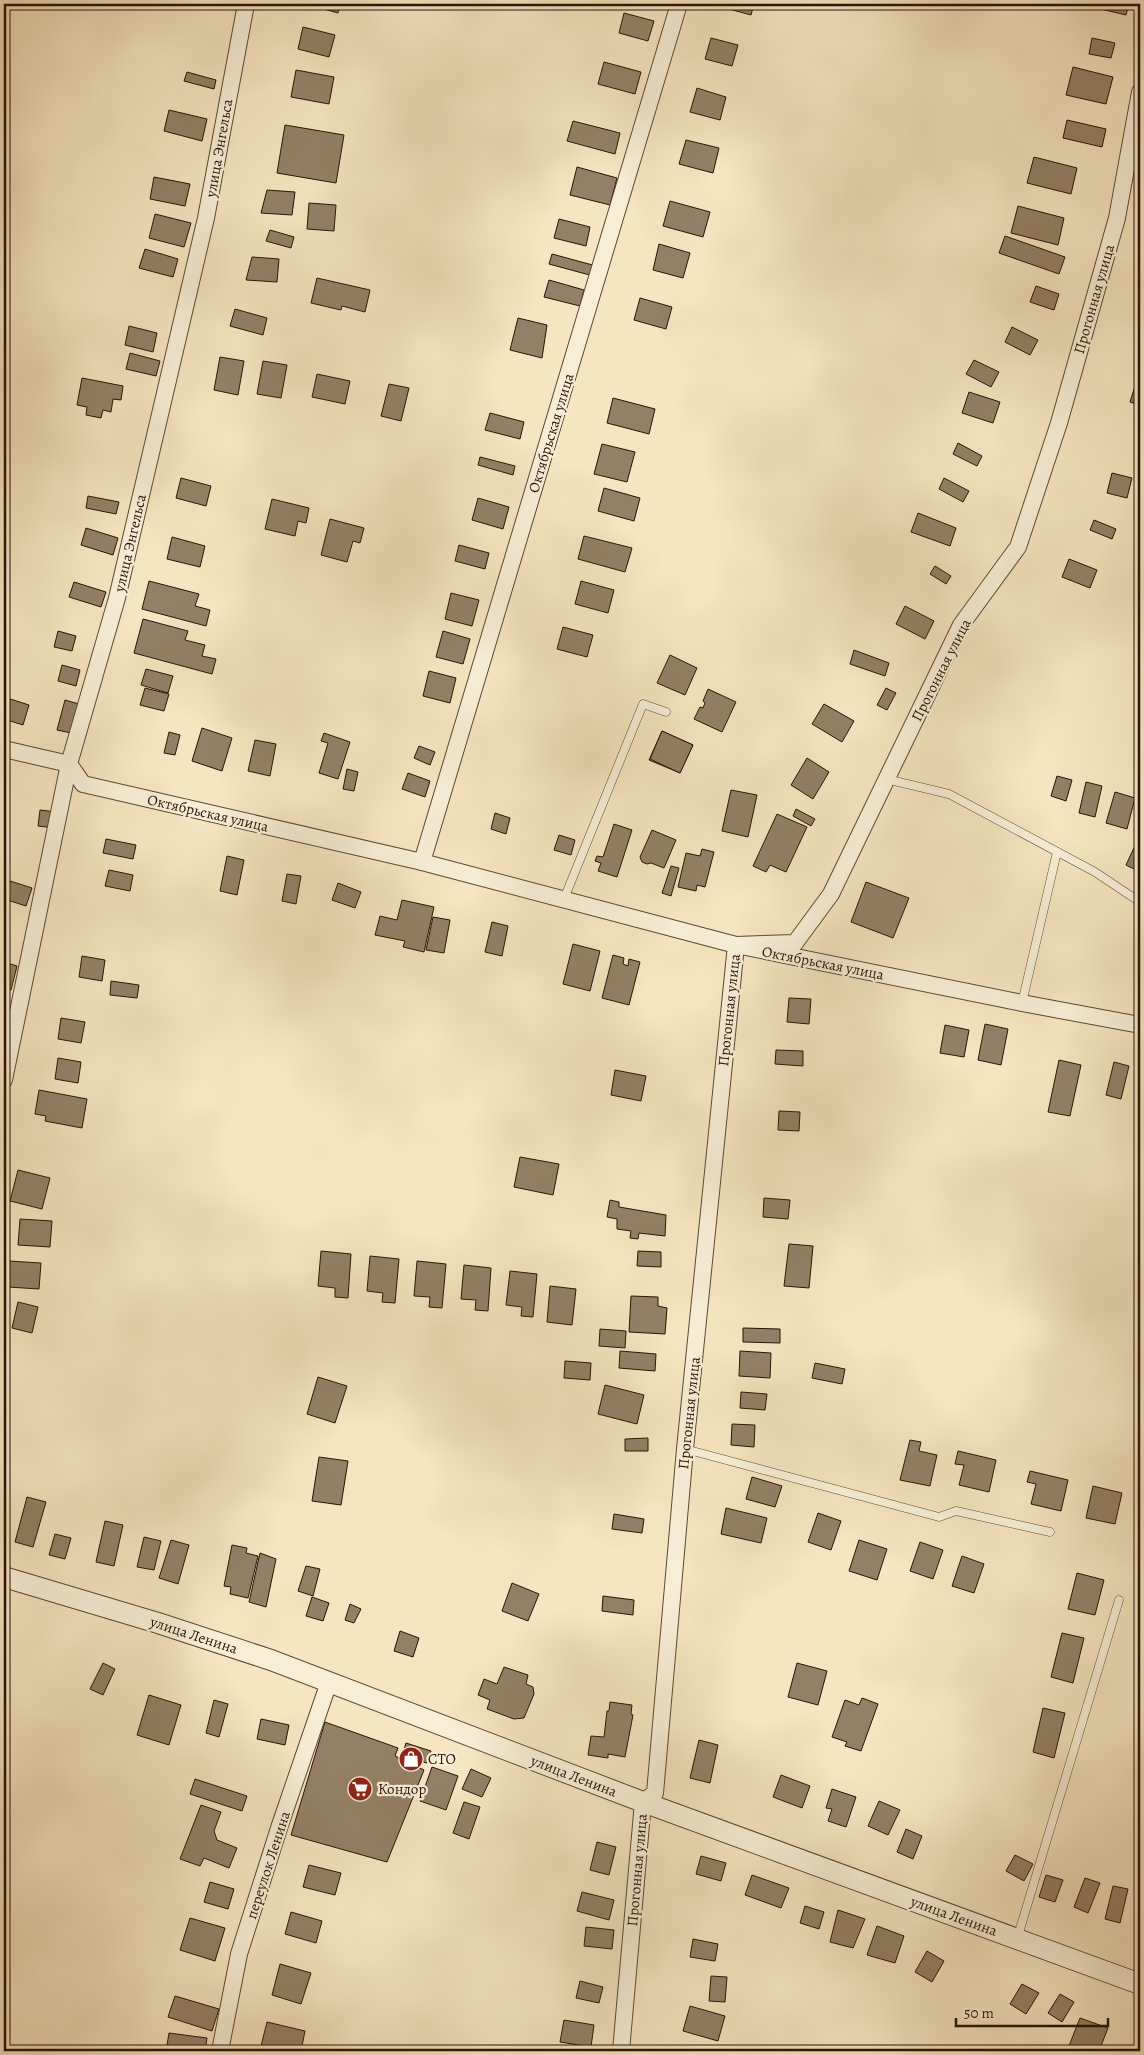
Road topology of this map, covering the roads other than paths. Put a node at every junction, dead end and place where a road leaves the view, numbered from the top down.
1 (246, 4) edge
2 (679, 4) edge
3 (1140, 92) edge
4 (666, 712) dead end
5 (4, 749) edge
6 (69, 764) junction
7 (886, 779) junction
8 (1057, 852) junction
9 (422, 862) junction
10 (564, 899) junction
11 (1140, 902) edge
12 (736, 945) junction
13 (1022, 1003) junction
14 (1140, 1025) edge
15 (4, 1080) edge
16 (685, 1449) junction
17 (1050, 1532) dead end
18 (4, 1577) edge
19 (1119, 1600) dead end
20 (329, 1682) junction
21 (643, 1802) junction
22 (1017, 1939) junction
23 (1140, 1984) edge
24 (220, 2051) edge
25 (621, 2051) edge

1 - 6 street, улица Энгельса
2 - 9 street, Октябрьская улица
3 - 7 street, Прогонная улица
4 - 10 lane
5 - 6 street
6 - 9 street, Октябрьская улица
6 - 15 street, улица Энгельса
7 - 8 lane
7 - 12 street, Прогонная улица
8 - 11 lane
8 - 13 lane
9 - 10 street, Октябрьская улица
10 - 12 street, Октябрьская улица
12 - 13 street, Октябрьская улица
12 - 16 street, Прогонная улица
13 - 14 street, Октябрьская улица
16 - 17 lane
16 - 21 street, Прогонная улица
18 - 20 street, улица Ленина
19 - 22 lane
20 - 21 street, улица Ленина
20 - 24 street, переулок Ленина
21 - 22 street, улица Ленина
21 - 25 street, Прогонная улица
22 - 23 street, улица Ленина

